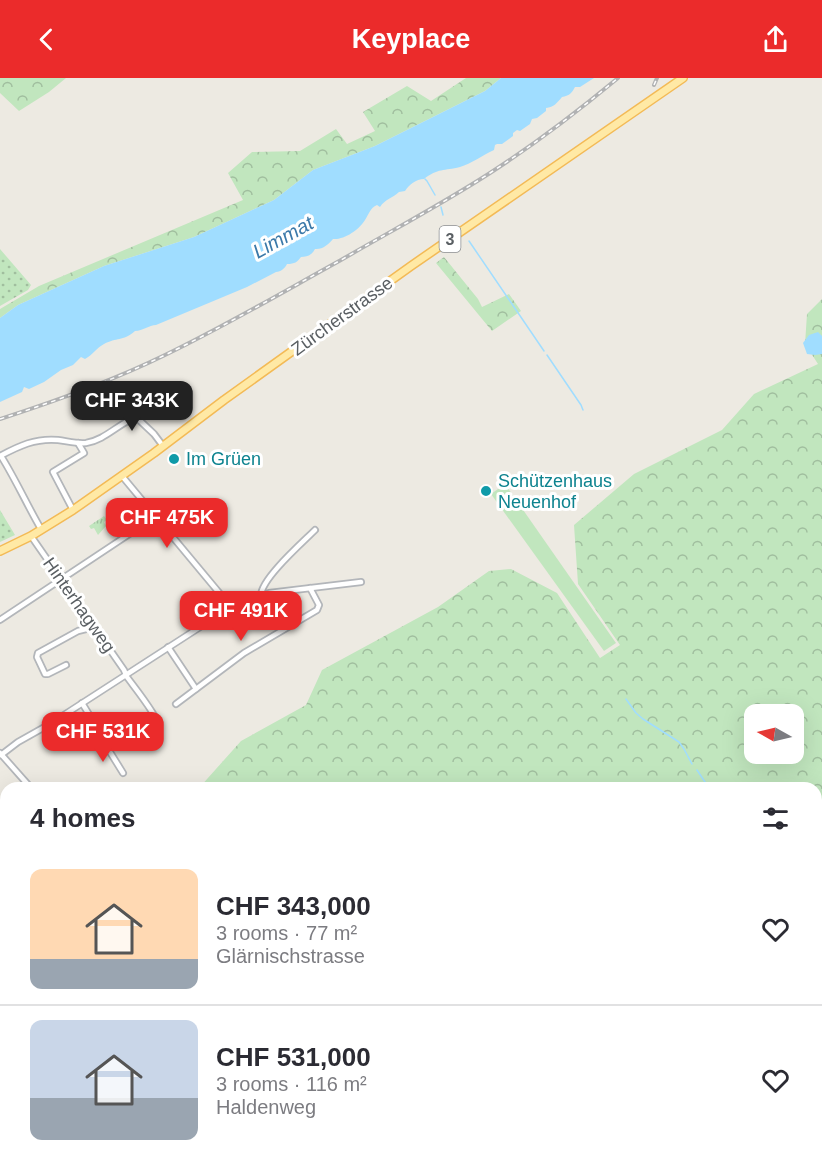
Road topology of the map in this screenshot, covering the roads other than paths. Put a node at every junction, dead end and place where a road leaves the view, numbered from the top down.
1 (683, 78) edge
2 (78, 443) junction
3 (163, 446) junction
4 (1, 456) edge
5 (122, 476) junction
6 (74, 510) junction
7 (155, 517) junction
8 (41, 529) junction
9 (315, 530) dead end
10 (31, 536) junction
11 (0, 551) edge
12 (61, 580) junction
13 (361, 582) dead end
14 (310, 588) junction
15 (261, 595) junction
16 (231, 607) junction
17 (0, 620) edge
18 (94, 627) junction
19 (168, 647) junction
20 (66, 665) dead end
21 (126, 674) junction
22 (196, 689) junction
23 (82, 703) junction
24 (176, 704) dead end
25 (109, 747) junction
26 (1, 754) edge
27 (123, 773) dead end
28 (26, 782) edge

1 - 3 main road, Zürcherstrasse / 3
2 - 3 street
2 - 4 street
2 - 6 street
3 - 5 main road, Zürcherstrasse / 3
4 - 8 street
5 - 6 main road, Zürcherstrasse / 3
5 - 7 street
6 - 8 main road, Zürcherstrasse / 3
7 - 12 street
7 - 16 street
8 - 10 main road, Zürcherstrasse / 3
9 - 15 street
10 - 11 main road, Zürcherstrasse / 3
10 - 12 street, Hinterhagweg
12 - 17 street
12 - 18 street, Hinterhagweg
13 - 14 street
14 - 15 street
14 - 22 street
15 - 16 street
16 - 19 street
18 - 20 street
18 - 21 street, Hinterhagweg
19 - 21 street
19 - 22 street
21 - 23 street
21 - 25 street, Hinterhagweg
22 - 24 street
23 - 25 street
23 - 26 street
25 - 27 street
26 - 28 street

